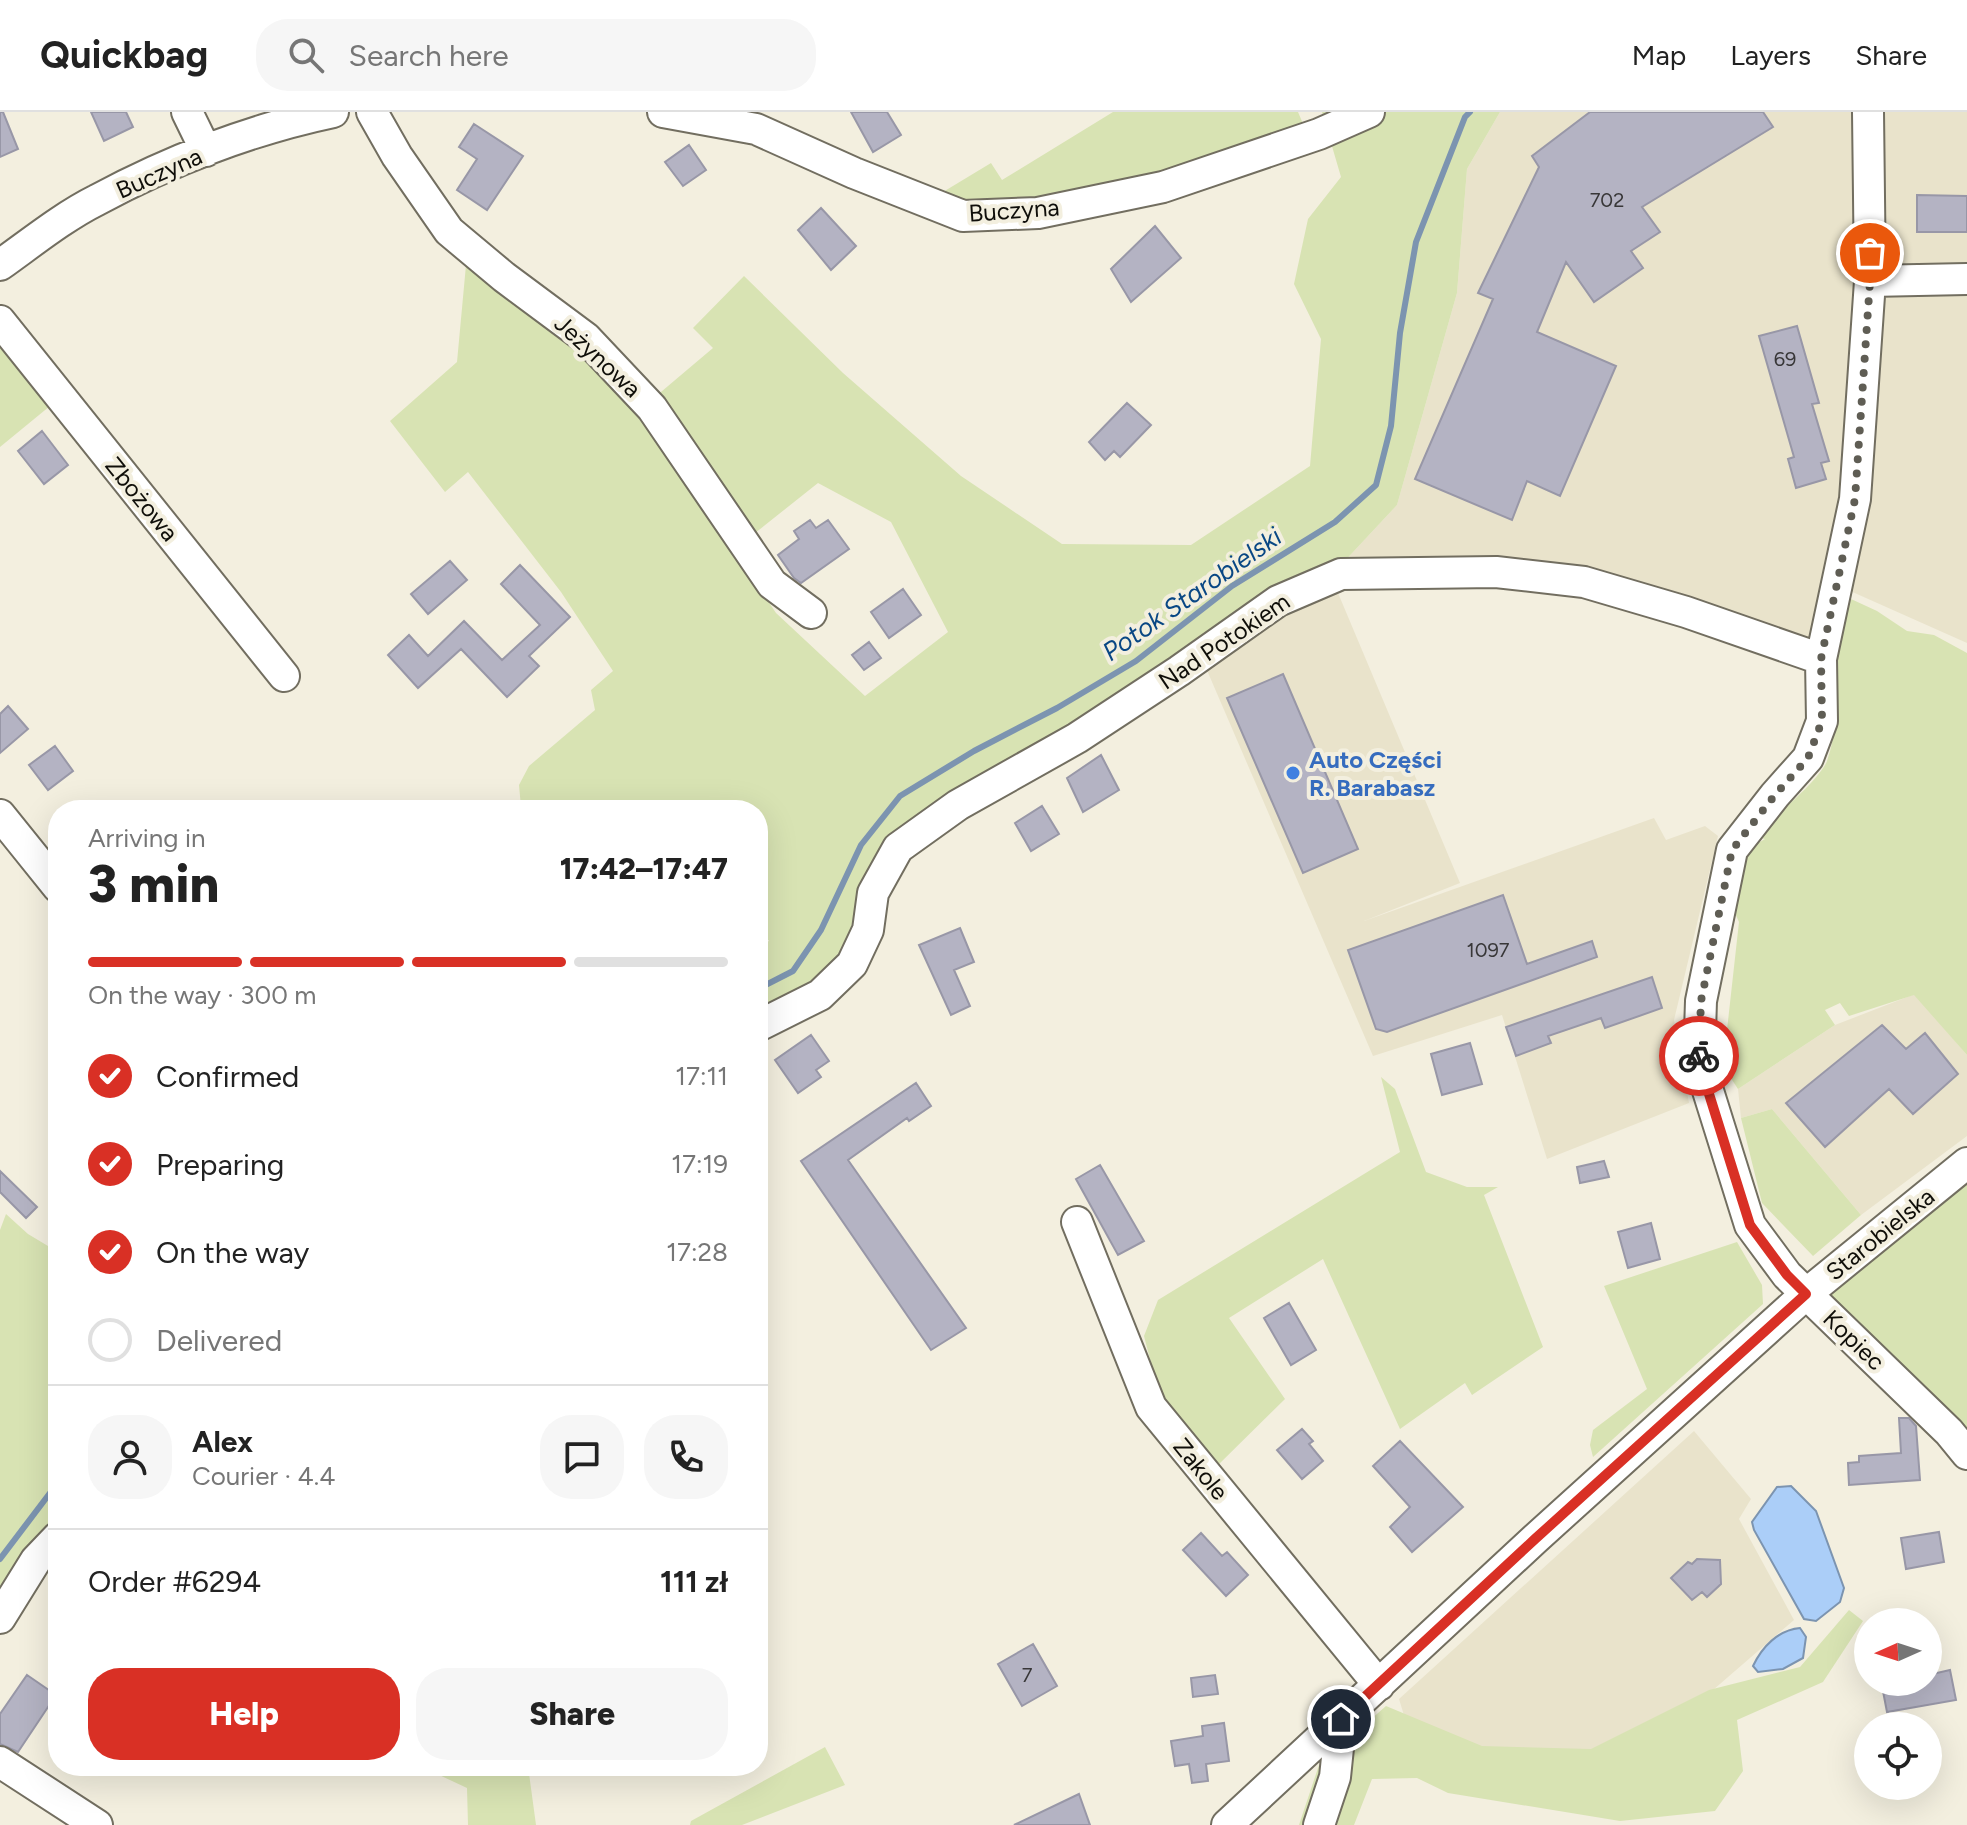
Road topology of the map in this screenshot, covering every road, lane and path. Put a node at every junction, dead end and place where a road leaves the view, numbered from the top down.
1 (187, 112) edge
2 (333, 112) edge
3 (372, 112) edge
4 (663, 112) edge
5 (784, 112) edge
6 (1369, 112) edge
7 (1868, 112) edge
8 (752, 121) edge
9 (1314, 123) edge
10 (206, 151) junction
11 (0, 265) edge
12 (1967, 279) edge
13 (1870, 281) junction
14 (0, 321) edge
15 (811, 613) dead end
16 (1821, 659) junction
17 (284, 676) dead end
18 (0, 815) edge
19 (48, 875) edge
20 (768, 1021) edge
21 (1967, 1163) edge
22 (1077, 1222) dead end
23 (1806, 1294) junction
24 (1967, 1454) edge
25 (48, 1547) edge
26 (0, 1618) edge
27 (1379, 1685) junction
28 (1341, 1719) junction
29 (0, 1762) edge
30 (97, 1825) edge
31 (1227, 1825) edge
32 (1319, 1825) edge

1 - 10 street
2 - 10 street, Buczyna
3 - 15 street, Jeżynowa
4 - 8 street, Buczyna
5 - 8 street
6 - 9 street, Buczyna
7 - 13 street, Kopiec
8 - 9 street, Buczyna
10 - 11 street, Buczyna
12 - 13 street
13 - 16 street, Kopiec
14 - 17 street, Zbożowa
16 - 20 street, Nad Potokiem
16 - 23 street, Kopiec
18 - 19 street
21 - 23 street, Starobielska
22 - 27 street, Zakole
23 - 24 street, Kopiec
23 - 27 street, Starobielska
25 - 26 street
27 - 28 street, Starobielska
28 - 31 street, Starobielska
28 - 32 street
29 - 30 street

